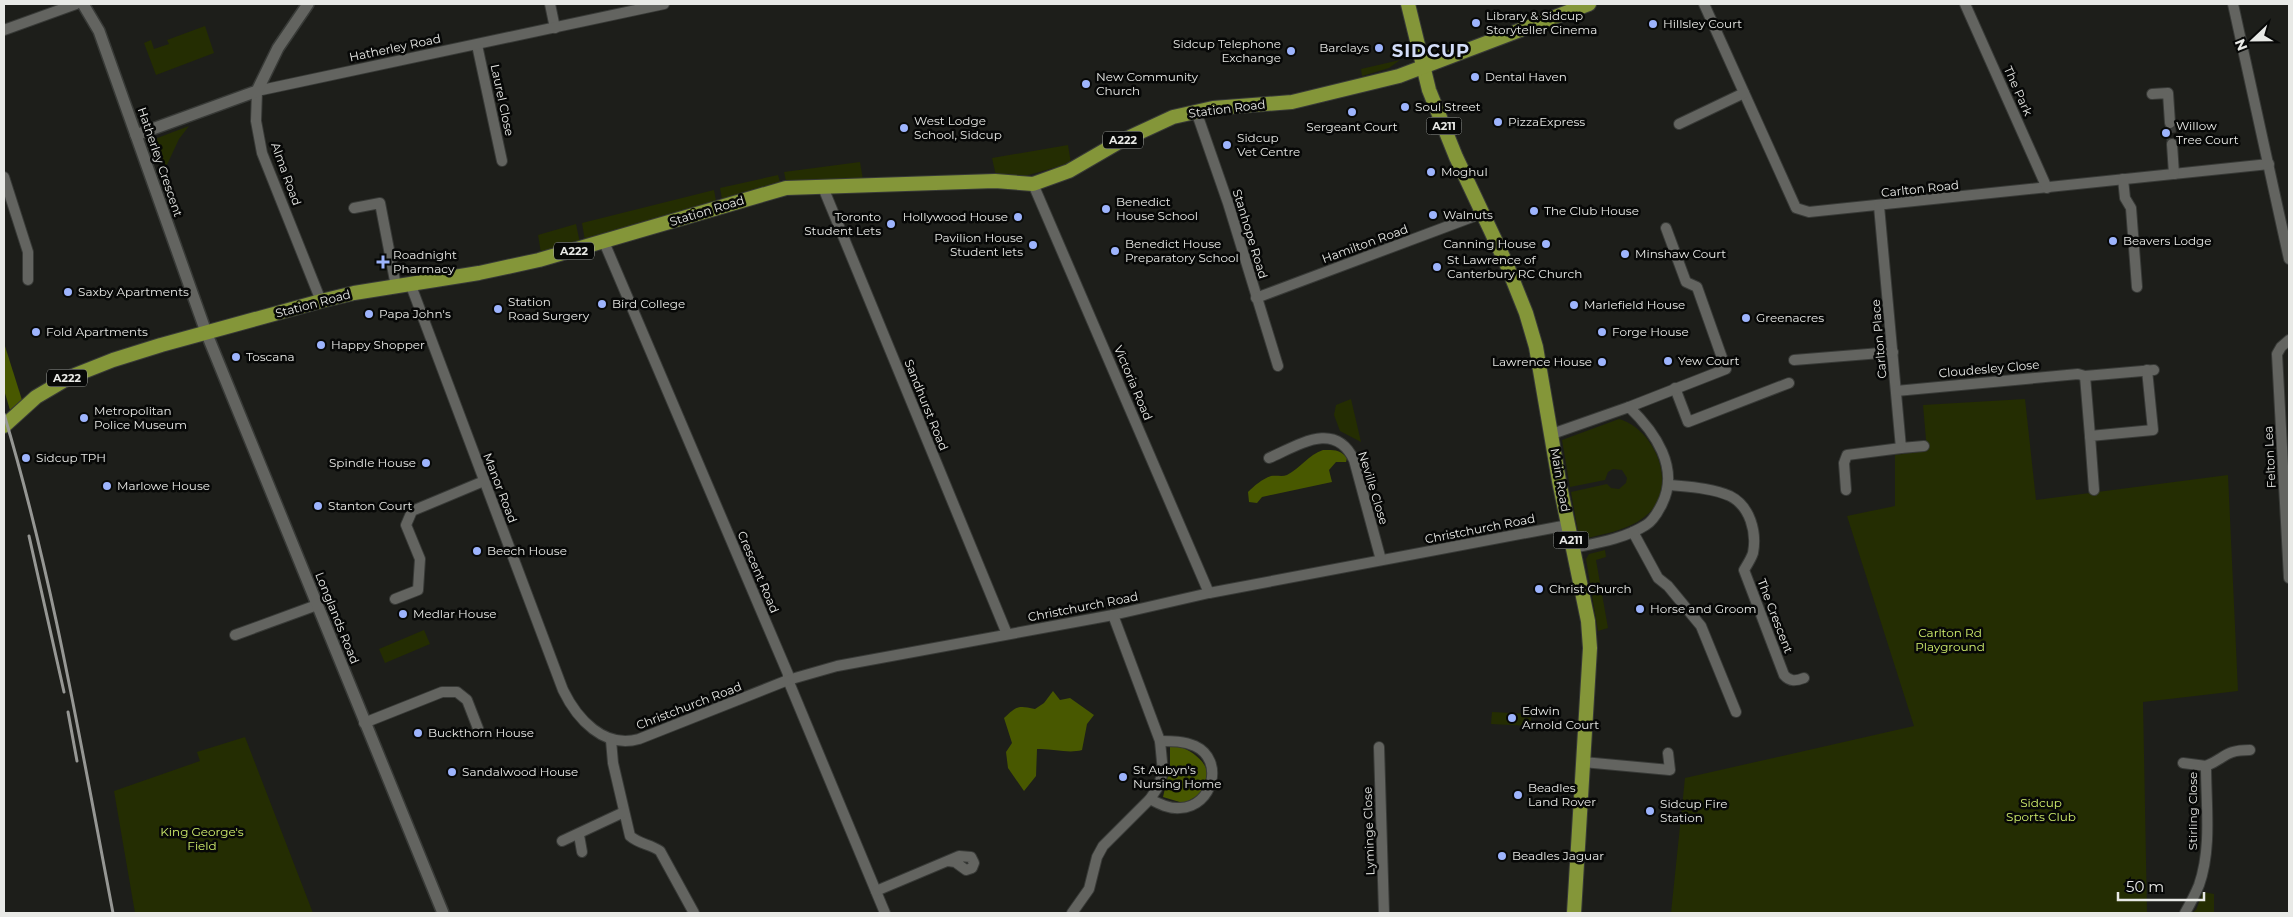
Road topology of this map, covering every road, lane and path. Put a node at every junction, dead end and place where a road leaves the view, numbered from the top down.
1 (76, 4) edge
2 (84, 4) edge
3 (308, 4) edge
4 (550, 4) edge
5 (664, 4) edge
6 (1408, 4) edge
7 (1588, 4) edge
8 (1704, 4) edge
9 (1965, 4) edge
10 (2233, 4) edge
11 (555, 28) junction
12 (4, 30) edge
13 (477, 45) junction
14 (1423, 68) junction
15 (257, 91) junction
16 (1744, 93) junction
17 (2152, 94) dead end
18 (1196, 111) junction
19 (2170, 122) tunnel mouth
20 (1679, 124) dead end
21 (136, 135) junction
22 (2172, 144) tunnel mouth
23 (502, 161) dead end
24 (2269, 164) junction
25 (2174, 174) junction
26 (4, 177) edge
27 (2123, 180) junction
28 (1033, 184) junction
29 (822, 185) junction
30 (2047, 188) junction
31 (1879, 206) junction
32 (354, 208) dead end
33 (1483, 213) junction
34 (1666, 228) dead end
35 (604, 242) junction
36 (2289, 259) edge
37 (28, 280) dead end
38 (403, 285) junction
39 (2137, 286) dead end
40 (1256, 298) junction
41 (321, 301) junction
42 (206, 332) junction
43 (2289, 340) edge
44 (1893, 352) junction
45 (1794, 360) dead end
46 (1278, 366) dead end
47 (2084, 376) junction
48 (1788, 383) dead end
49 (1675, 388) junction
50 (1896, 391) junction
51 (1630, 407) junction
52 (4, 426) edge
53 (1552, 434) junction
54 (2090, 436) junction
55 (1924, 446) dead end
56 (1901, 448) junction
57 (1269, 458) dead end
58 (484, 481) junction
59 (1669, 485) junction
60 (1846, 490) dead end
61 (2094, 490) dead end
62 (1568, 525) junction
63 (1633, 532) junction
64 (1573, 548) junction
65 (1381, 560) junction
66 (2289, 578) edge
67 (1210, 593) junction
68 (395, 599) dead end
69 (316, 605) junction
70 (1113, 615) junction
71 (1007, 634) junction
72 (235, 635) dead end
73 (1804, 678) dead end
74 (788, 680) junction
75 (1736, 712) dead end
76 (364, 723) junction
77 (479, 732) dead end
78 (611, 740) junction
79 (1160, 741) junction
80 (1379, 748) dead end
81 (2250, 750) dead end
82 (1668, 753) dead end
83 (1583, 762) junction
84 (2183, 763) dead end
85 (2206, 766) junction
86 (1150, 799) junction
87 (624, 812) junction
88 (579, 834) junction
89 (562, 841) dead end
90 (582, 852) dead end
91 (948, 861) dead end
92 (876, 892) junction
93 (443, 913) edge
94 (694, 913) edge
95 (885, 913) edge
96 (1072, 913) edge
97 (1384, 913) edge
98 (1574, 913) edge
99 (2185, 913) edge

1 - 12 street
2 - 21 street, Hatherley Crescent
3 - 15 street, Alma Road
4 - 11 street
5 - 11 street, Hatherley Road
6 - 14 main road, A211
7 - 14 main road, A222
8 - 16 street, Carlton Road
9 - 30 street, The Park
10 - 24 street
11 - 13 street, Hatherley Road
13 - 15 street, Hatherley Road
13 - 23 street, Laurel Close
14 - 18 main road, Station Road / A222
14 - 33 main road, Main Road / A211
15 - 21 street, Hatherley Road
15 - 41 street, Alma Road
16 - 20 street
16 - 31 street, Carlton Road
17 - 19 street
18 - 28 main road, Station Road / A222
18 - 40 street, Stanhope Road
21 - 42 street, Hatherley Crescent
22 - 25 street
24 - 25 street, Carlton Road
24 - 36 street
25 - 27 street, Carlton Road
26 - 37 street
27 - 30 street, Carlton Road
27 - 39 street
28 - 29 main road, Station Road / A222
28 - 67 street, Victoria Road
29 - 35 main road, Station Road / A222
29 - 71 street, Sandhurst Road
30 - 31 street, Carlton Road
31 - 44 street, Carlton Place
32 - 38 street, Manor Road
33 - 40 street, Hamilton Road
33 - 53 main road, Main Road / A211
34 - 49 street
35 - 38 main road, Station Road / A222
35 - 74 street, Crescent Road
38 - 41 main road, Station Road / A222
38 - 58 street, Manor Road
40 - 46 street, Stanhope Road
41 - 42 main road, Station Road / A222
42 - 52 main road, Station Road / A222
42 - 69 street, Longlands Road
43 - 66 street, Felton Lea
44 - 45 street
44 - 50 street, Carlton Place
47 - 50 street, Cloudesley Close
47 - 54 street
47 - 54 street, Cloudesley Close
48 - 49 street
49 - 51 street
50 - 56 street, Carlton Place
51 - 53 street
51 - 59 street
53 - 62 main road, Main Road / A211
54 - 61 street
55 - 56 street
56 - 60 street
57 - 65 street, Neville Close
58 - 68 street
58 - 78 street, Manor Road
59 - 63 street
59 - 73 street, The Crescent
62 - 64 main road, Main Road / A211
62 - 65 street, Christchurch Road
63 - 64 street
63 - 75 street
64 - 83 main road, Main Road / A211
65 - 67 street, Christchurch Road
67 - 70 street, Christchurch Road
69 - 72 street
69 - 76 street, Longlands Road
70 - 71 street, Christchurch Road
70 - 79 street
71 - 74 street, Christchurch Road
74 - 78 street, Christchurch Road
74 - 92 street, Crescent Road
76 - 77 street
76 - 93 street, Longlands Road
78 - 87 street
79 - 86 street
79 - 86 street
80 - 97 street, Lyminge Close
81 - 85 street, Stirling Close
82 - 83 street
83 - 98 main road, Main Road / A211
84 - 85 street, Stirling Close
85 - 99 street, Stirling Close
86 - 96 street
87 - 88 street
87 - 94 street
88 - 89 street
88 - 90 street
91 - 92 street
92 - 95 street, Crescent Road

